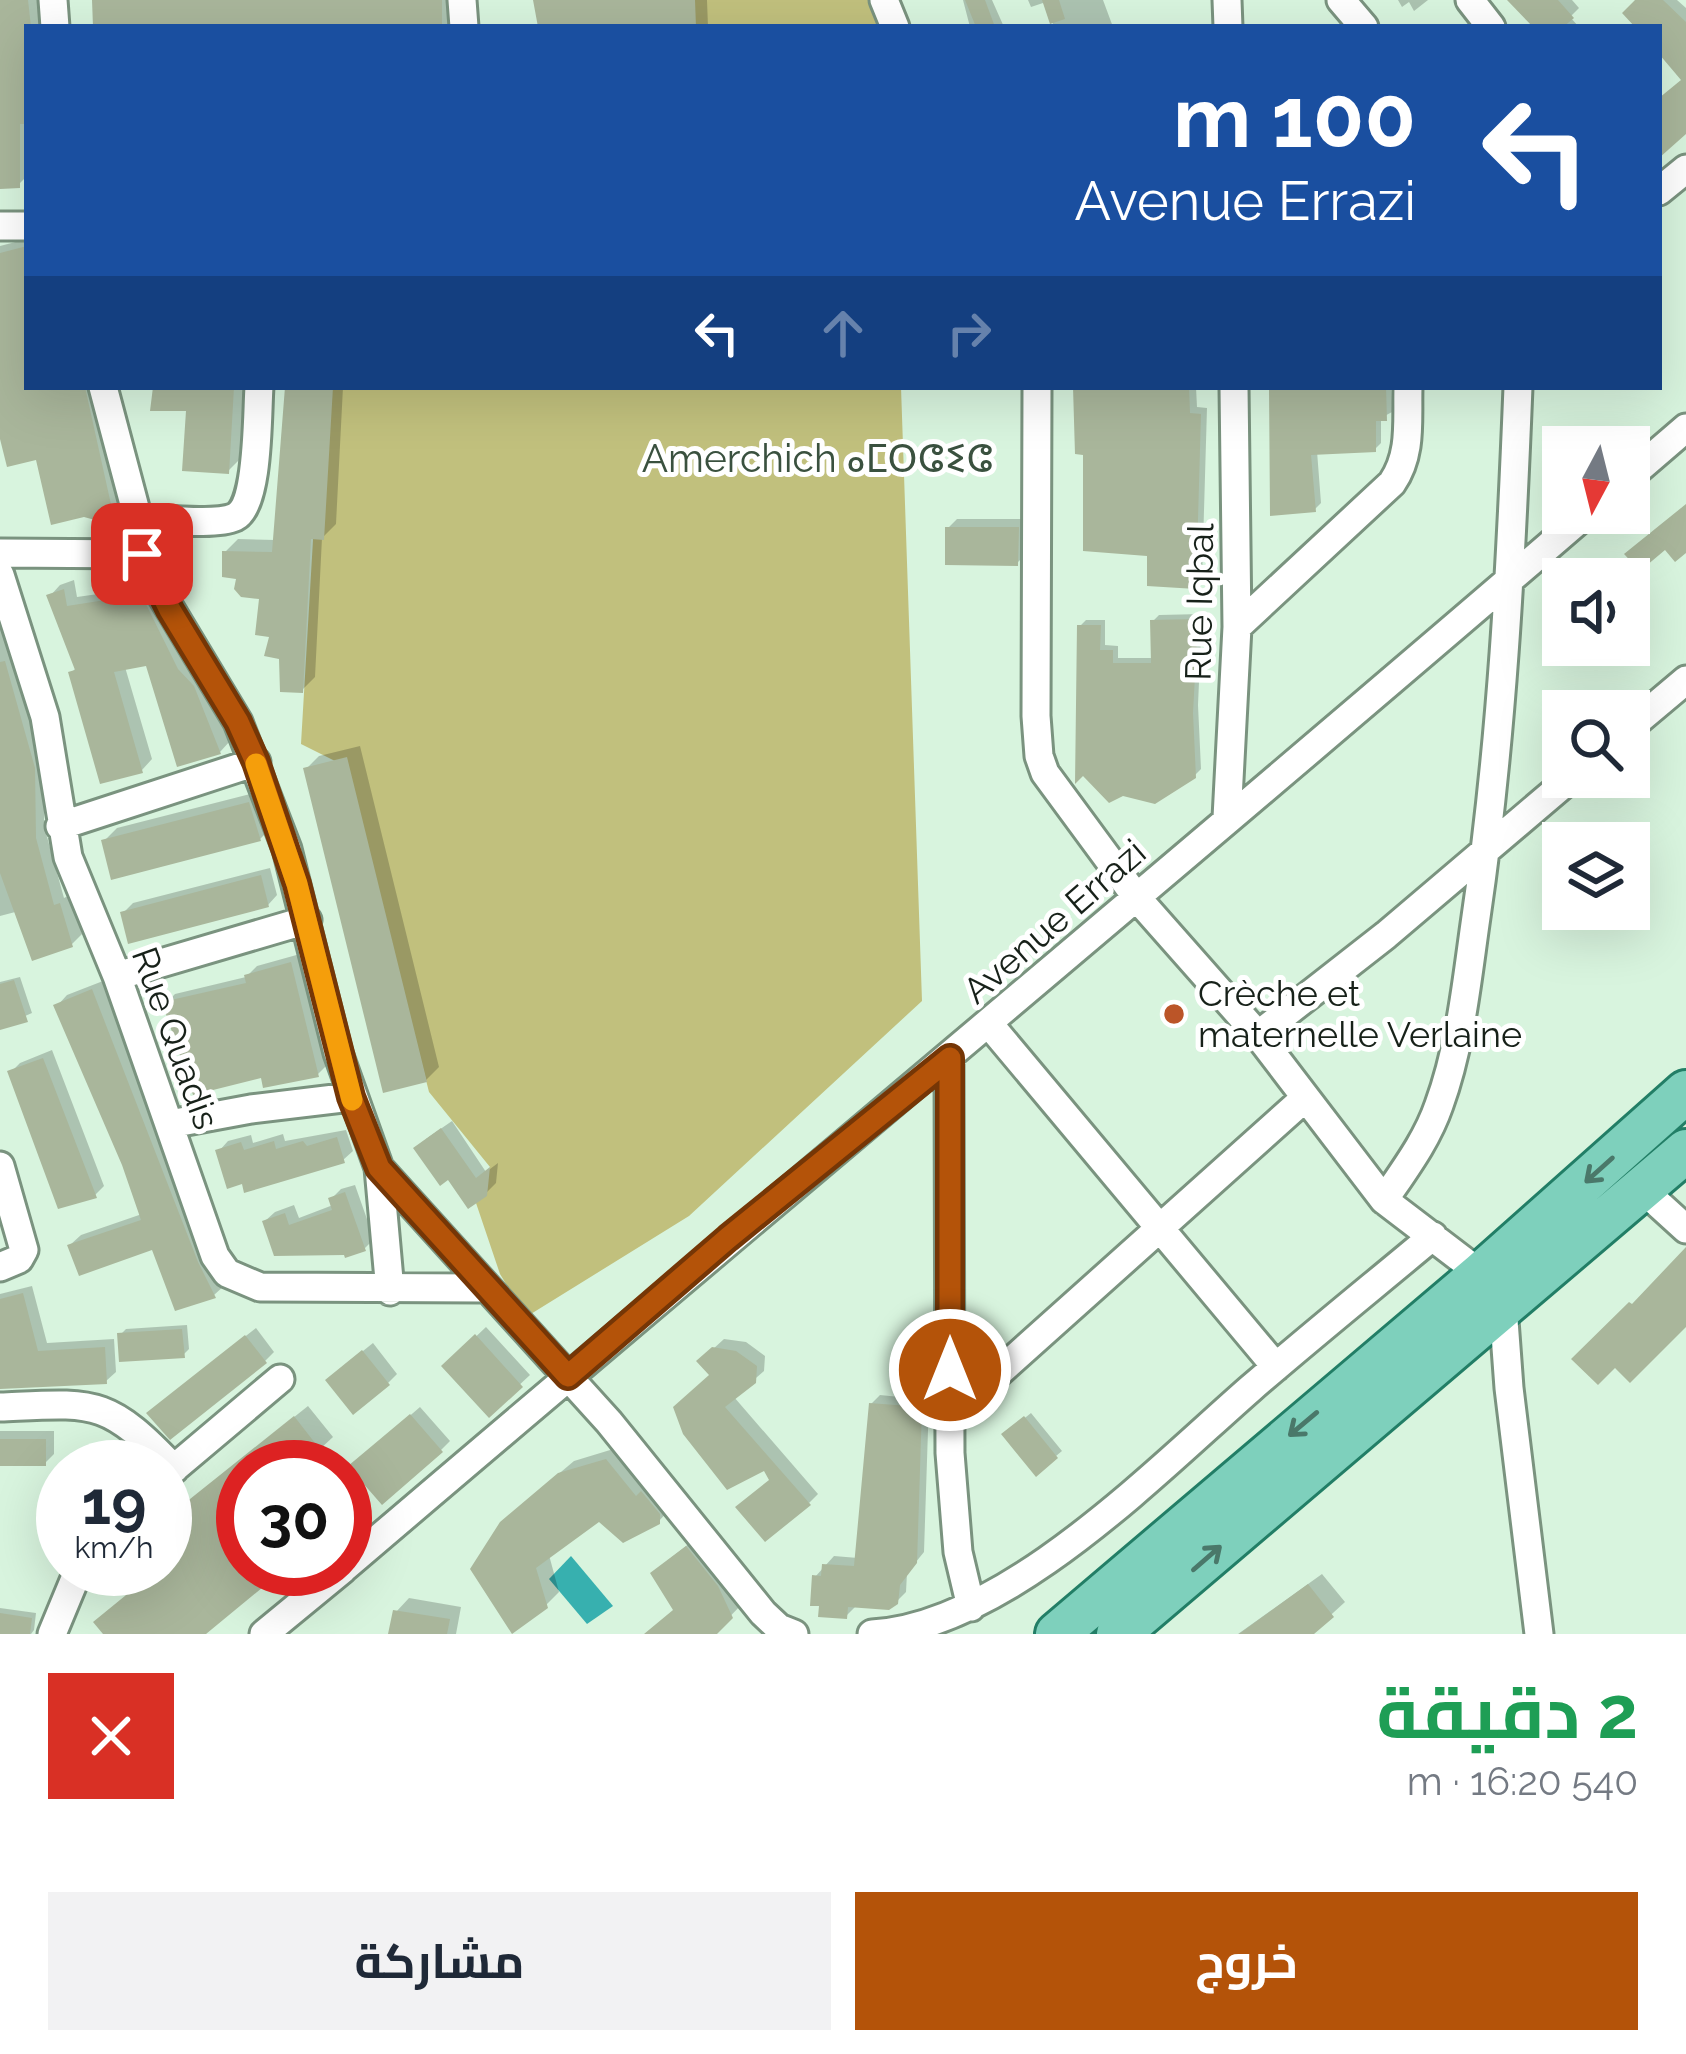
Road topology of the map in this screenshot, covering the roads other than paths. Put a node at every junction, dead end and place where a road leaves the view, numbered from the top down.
1 (1341, 0) edge
2 (1470, 0) edge
3 (1361, 24) edge
4 (1489, 24) edge
5 (1686, 169) edge
6 (1662, 189) edge
7 (104, 390) edge
8 (259, 390) edge
9 (1037, 390) edge
10 (1234, 390) edge
11 (1408, 390) edge
12 (1518, 390) edge
13 (1686, 428) edge
14 (1650, 459) edge
15 (138, 519) junction
16 (1563, 534) edge
17 (0, 553) edge
18 (142, 554) junction
19 (0, 575) edge
20 (1510, 580) junction
21 (1237, 627) junction
22 (1686, 680) edge
23 (1650, 710) edge
24 (256, 762) junction
25 (1547, 798) edge
26 (1227, 818) junction
27 (60, 826) junction
28 (1486, 850) junction
29 (1137, 898) junction
30 (307, 920) junction
31 (117, 976) junction
32 (989, 1024) junction
33 (1258, 1035) junction
34 (950, 1058) junction
35 (1686, 1092) edge
36 (351, 1097) junction
37 (1305, 1098) junction
38 (170, 1124) junction
39 (1686, 1151) edge
40 (0, 1166) edge
41 (379, 1168) junction
42 (1642, 1189) junction
43 (1384, 1200) junction
44 (1162, 1228) junction
45 (1686, 1229) edge
46 (1433, 1236) junction
47 (0, 1267) edge
48 (484, 1288) junction
49 (390, 1291) junction
50 (1492, 1291) junction
51 (1276, 1367) junction
52 (568, 1376) junction
53 (280, 1379) dead end
54 (0, 1407) edge
55 (950, 1417) junction
56 (138, 1440) edge
57 (192, 1454) edge
58 (372, 1544) edge
59 (68, 1596) edge
60 (310, 1596) edge
61 (971, 1607) junction
62 (52, 1634) edge
63 (264, 1634) edge
64 (794, 1634) edge
65 (872, 1634) edge
66 (1057, 1634) edge
67 (1118, 1634) edge
68 (1539, 1634) edge

1 - 3 street
2 - 4 street
5 - 6 street
7 - 15 street
8 - 15 street
9 - 29 street
10 - 21 street, Rue Iqbal
11 - 21 street
12 - 20 street
13 - 14 street
15 - 18 street
16 - 20 street, Avenue Errazi
17 - 18 street
18 - 24 street
19 - 27 street, Rue Quadis
20 - 26 street, Avenue Errazi
20 - 28 street
21 - 26 street, Rue Iqbal
22 - 23 street
24 - 27 street
24 - 30 street
25 - 28 street
26 - 29 street, Avenue Errazi
27 - 31 street, Rue Quadis
28 - 33 street
28 - 43 street
29 - 32 street, Avenue Errazi
29 - 33 street
30 - 31 street
30 - 36 street
31 - 38 street, Rue Quadis
32 - 34 street, Avenue Errazi
32 - 44 street
33 - 37 street
34 - 52 street, Avenue Errazi
34 - 55 street
35 -> 50 main road
36 - 38 street
36 - 41 street
37 - 43 street
37 - 44 street
38 - 49 street, Rue Quadis
39 - 42 main road
40 - 47 street
41 - 48 street
41 - 49 street
42 - 45 street
42 - 50 main road
43 - 46 street
44 - 51 street
44 - 55 street
46 - 50 street
46 - 51 street
48 - 49 street, Rue Quadis
48 - 52 street
50 -> 66 main road
67 -> 50 main road
50 - 68 street
51 - 61 street
52 - 58 street, Avenue Errazi
52 - 64 street
53 - 57 street
54 - 56 street
55 - 61 street
59 - 62 street
60 - 63 street, Avenue Errazi
61 - 65 street

